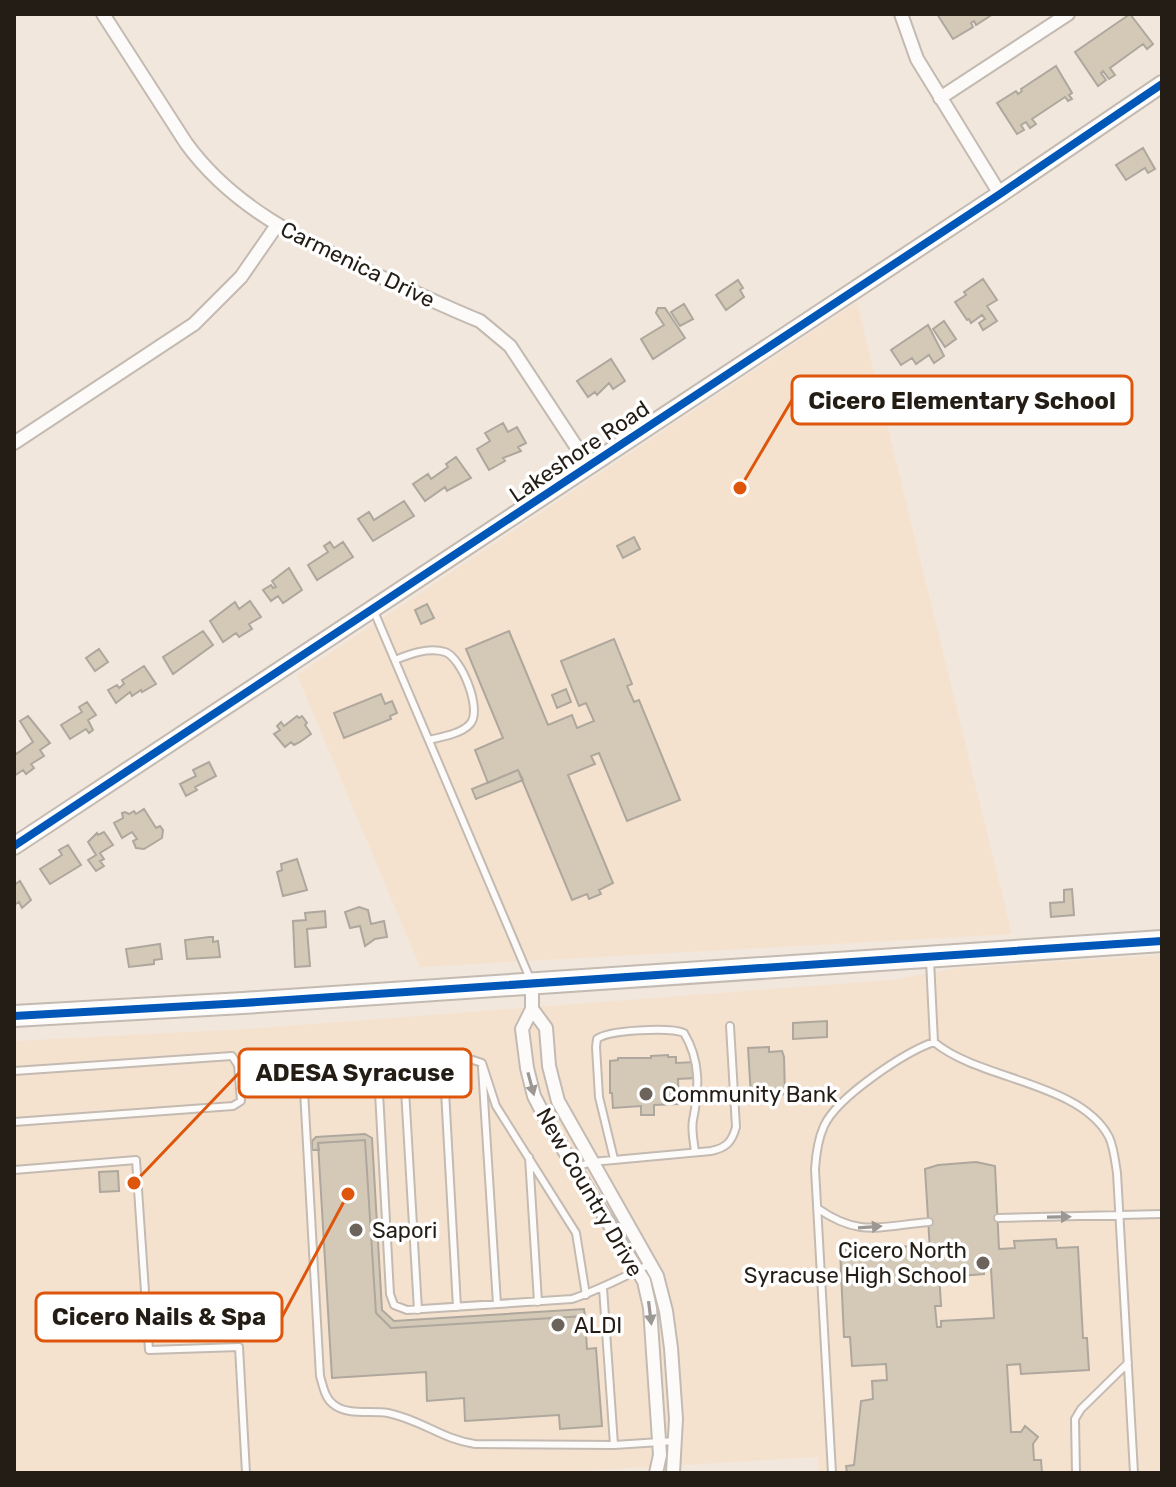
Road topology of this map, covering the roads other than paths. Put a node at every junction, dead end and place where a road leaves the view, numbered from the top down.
1 (103, 14) edge
2 (901, 14) edge
3 (1068, 14) edge
4 (1162, 84) edge
5 (940, 98) junction
6 (1000, 194) junction
7 (277, 225) junction
8 (14, 443) edge
9 (589, 466) junction
10 (373, 609) junction
11 (395, 660) junction
12 (429, 740) junction
13 (14, 846) edge
14 (1162, 941) edge
15 (930, 956) junction
16 (532, 984) junction
17 (532, 1009) junction
18 (14, 1016) edge
19 (730, 1026) dead end
20 (934, 1042) junction
21 (443, 1055) junction
22 (377, 1056) junction
23 (403, 1056) junction
24 (482, 1063) junction
25 (14, 1071) edge
26 (14, 1122) edge
27 (695, 1152) junction
28 (529, 1157) junction
29 (614, 1159) junction
30 (592, 1162) junction
31 (575, 1168) junction
32 (14, 1170) edge
33 (817, 1208) junction
34 (1162, 1214) edge
35 (1119, 1216) junction
36 (998, 1218) dead end
37 (929, 1222) dead end
38 (644, 1267) junction
39 (603, 1288) junction
40 (586, 1295) junction
41 (538, 1302) junction
42 (497, 1304) junction
43 (457, 1307) junction
44 (418, 1310) junction
45 (1128, 1363) junction
46 (675, 1441) junction
47 (659, 1443) junction
48 (614, 1445) junction
49 (246, 1473) edge
50 (656, 1473) edge
51 (673, 1473) edge
52 (832, 1473) edge
53 (1076, 1473) edge
54 (1134, 1473) edge

1 - 7 street, Carmenica Drive
2 - 5 street
3 - 5 street
4 - 6 street, Lakeshore Road
5 - 6 street
6 - 9 street, Lakeshore Road
7 - 8 street
7 - 9 street, Carmenica Drive
9 - 10 street, Lakeshore Road
10 - 11 lane
10 - 13 street, Lakeshore Road
11 - 12 lane
11 - 12 lane
12 - 16 lane
14 - 15 main road
15 - 16 main road
15 - 20 lane
16 - 17 street, New Country Drive
16 - 18 main road
17 - 30 street, New Country Drive
17 -> 31 street, New Country Drive
19 - 27 lane
20 - 33 lane
20 - 35 lane
21 - 23 lane
21 - 24 lane
21 - 43 lane
22 - 23 lane
22 - 44 lane
22 - 48 lane
23 - 44 lane
24 - 28 lane
24 - 42 lane
25 - 26 lane
27 - 29 lane
27 - 29 lane
28 - 40 lane
28 - 41 lane
29 - 30 lane
30 - 31 lane
30 - 38 street, New Country Drive
31 - 38 street, New Country Drive
32 - 49 lane
33 -> 37 lane
33 - 52 lane
34 - 35 lane
36 -> 35 lane
35 - 45 lane
38 - 39 lane
38 - 46 street, New Country Drive
38 -> 47 street, New Country Drive
39 - 40 lane
39 - 48 lane
40 - 41 lane
41 - 42 lane
42 - 43 lane
43 - 44 lane
45 - 53 lane
45 - 54 lane
46 - 47 lane
46 - 51 street, New Country Drive
47 - 48 lane
47 - 50 street, New Country Drive

